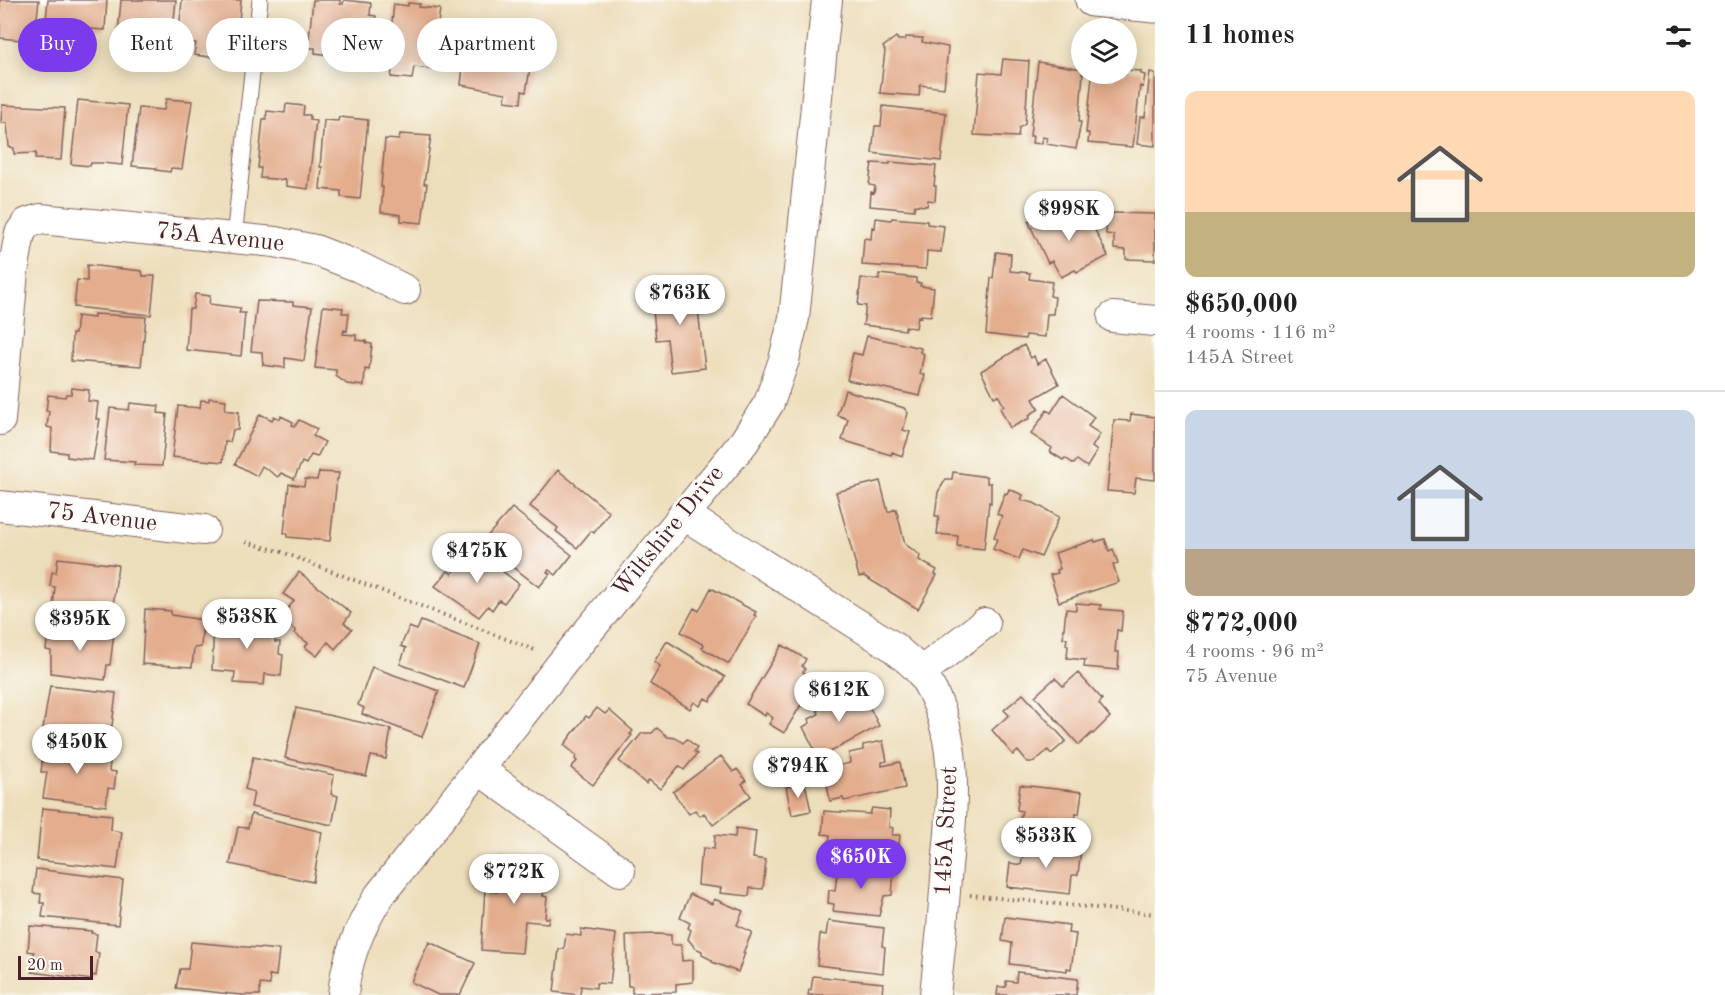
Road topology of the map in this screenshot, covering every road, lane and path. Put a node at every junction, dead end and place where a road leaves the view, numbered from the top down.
1 (260, 0) edge
2 (827, 0) edge
3 (1092, 0) edge
4 (1155, 6) edge
5 (234, 238) junction
6 (405, 290) dead end
7 (1113, 317) dead end
8 (1155, 321) edge
9 (0, 420) edge
10 (0, 506) edge
11 (684, 514) junction
12 (204, 530) dead end
13 (246, 542) dead end
14 (985, 623) dead end
15 (537, 652) dead end
16 (921, 672) junction
17 (480, 770) junction
18 (620, 871) dead end
19 (945, 893) junction
20 (1155, 914) edge
21 (343, 995) edge
22 (935, 995) edge

1 - 5 lane
2 - 11 street, Wiltshire Drive
3 - 4 street
5 - 6 street, 75A Avenue
5 - 9 street, 75A Avenue
7 - 8 street
10 - 12 street, 75 Avenue
11 - 16 street, 145A Street
11 - 17 street, Wiltshire Drive
13 - 15 path
14 - 16 street
16 - 19 street, 145A Street
17 - 18 street
17 - 21 street, Wiltshire Drive
19 - 20 path
19 - 22 street, 145A Street

